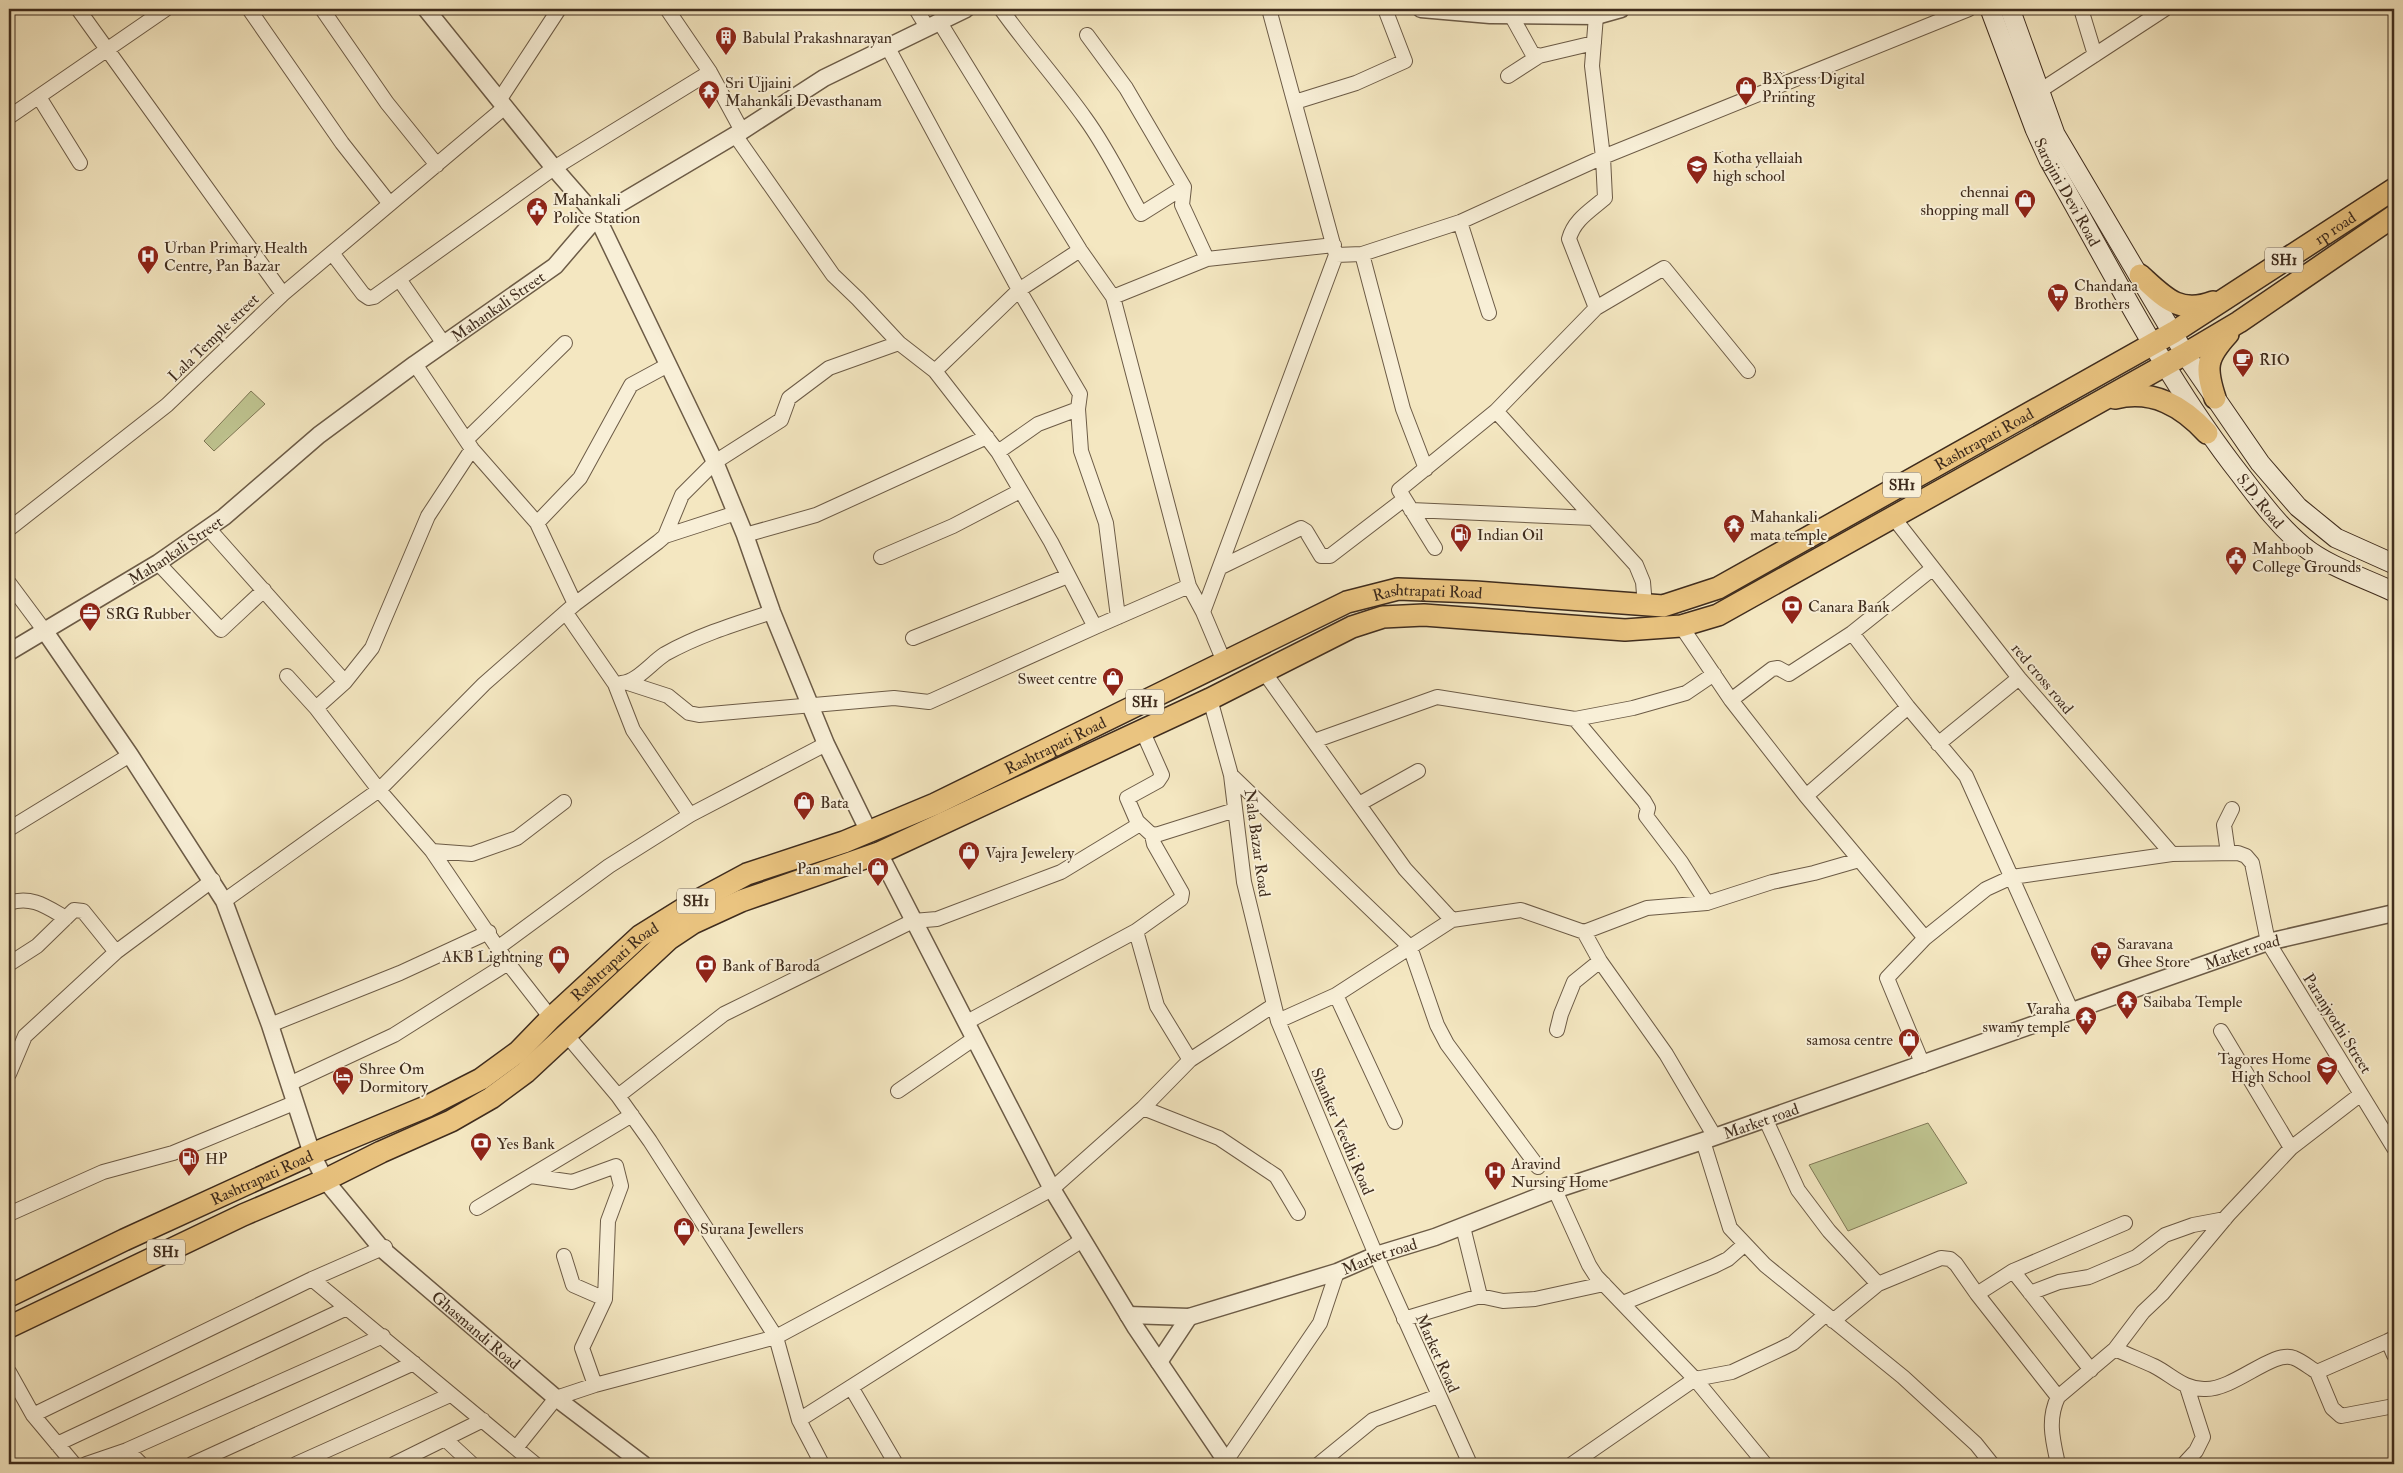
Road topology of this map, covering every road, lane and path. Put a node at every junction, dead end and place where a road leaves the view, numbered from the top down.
1 (78, 9) edge
2 (166, 9) edge
3 (249, 9) edge
4 (322, 9) edge
5 (426, 9) edge
6 (667, 9) edge
7 (916, 9) edge
8 (966, 9) edge
9 (1001, 9) edge
10 (1269, 9) edge
11 (1385, 9) edge
12 (1421, 9) edge
13 (1621, 9) edge
14 (1969, 9) edge
15 (1990, 9) edge
16 (2010, 9) edge
17 (2081, 9) edge
18 (2165, 9) edge
19 (554, 11) edge
20 (1594, 12) edge
21 (1511, 15) junction
22 (933, 24) junction
23 (1086, 35) dead end
24 (1594, 43) junction
25 (887, 46) junction
26 (107, 50) junction
27 (2095, 55) junction
28 (1539, 56) junction
29 (710, 72) junction
30 (1508, 76) dead end
31 (2038, 92) junction
32 (39, 97) junction
33 (1295, 102) junction
34 (503, 103) junction
35 (9, 116) edge
36 (738, 133) junction
37 (1603, 157) junction
38 (80, 162) dead end
39 (436, 165) junction
40 (554, 168) junction
41 (1184, 187) junction
42 (2394, 189) edge
43 (390, 204) junction
44 (2394, 216) edge
45 (597, 217) junction
46 (1460, 222) junction
47 (1080, 250) junction
48 (1335, 250) junction
49 (332, 253) junction
50 (1362, 254) junction
51 (1207, 259) junction
52 (2140, 275) junction
53 (399, 279) junction
54 (1019, 290) junction
55 (283, 294) junction
56 (1113, 297) junction
57 (2225, 298) junction
58 (1596, 308) junction
59 (1489, 313) dead end
60 (2239, 322) junction
61 (2174, 332) junction
62 (565, 343) dead end
63 (899, 343) junction
64 (444, 344) junction
65 (2151, 344) junction
66 (2185, 354) junction
67 (415, 364) junction
68 (668, 365) junction
69 (2164, 366) junction
70 (935, 371) junction
71 (1748, 371) dead end
72 (2216, 398) junction
73 (2102, 401) junction
74 (1078, 409) junction
75 (1496, 411) junction
76 (2207, 432) junction
77 (987, 437) junction
78 (469, 444) junction
79 (998, 452) junction
80 (715, 462) junction
81 (1426, 469) junction
82 (1020, 492) junction
83 (1407, 505) junction
84 (736, 514) junction
85 (1894, 517) junction
86 (1593, 518) junction
87 (537, 523) junction
88 (208, 528) junction
89 (9, 529) edge
90 (745, 535) junction
91 (665, 536) junction
92 (1435, 548) dead end
93 (882, 557) dead end
94 (158, 563) junction
95 (2394, 564) edge
96 (1221, 568) junction
97 (1932, 569) junction
98 (1068, 576) junction
99 (9, 583) edge
100 (1189, 586) junction
101 (264, 590) junction
102 (1425, 590) junction
103 (2394, 592) edge
104 (1645, 606) junction
105 (570, 608) junction
106 (772, 612) junction
107 (1203, 612) junction
108 (1424, 615) junction
109 (1118, 617) junction
110 (1681, 626) junction
111 (1095, 627) junction
112 (44, 630) junction
113 (1852, 633) junction
114 (913, 638) dead end
115 (9, 652) edge
116 (1224, 664) junction
117 (1264, 672) junction
118 (1714, 674) junction
119 (287, 676) dead end
120 (2018, 678) junction
121 (345, 682) junction
122 (622, 683) junction
123 (1210, 699) junction
124 (1730, 700) junction
125 (812, 706) junction
126 (1908, 707) junction
127 (316, 708) junction
128 (1575, 719) junction
129 (1142, 730) junction
130 (1314, 741) junction
131 (826, 744) junction
132 (1938, 744) junction
133 (130, 755) junction
134 (1418, 771) dead end
135 (1232, 775) junction
136 (379, 790) junction
137 (1806, 796) junction
138 (564, 802) dead end
139 (1359, 804) junction
140 (2232, 809) dead end
141 (1235, 810) junction
142 (690, 815) junction
143 (1140, 824) junction
144 (9, 829) edge
145 (869, 832) junction
146 (1152, 835) junction
147 (432, 850) junction
148 (879, 853) junction
149 (2228, 853) junction
150 (2172, 854) junction
151 (1860, 860) junction
152 (2012, 877) junction
153 (213, 880) junction
154 (224, 901) junction
155 (9, 903) edge
156 (1707, 903) junction
157 (2394, 913) edge
158 (66, 918) junction
159 (1452, 920) junction
160 (913, 921) junction
161 (1136, 931) junction
162 (489, 932) junction
163 (1584, 932) junction
164 (1925, 938) junction
165 (2268, 942) junction
166 (499, 947) junction
167 (1410, 947) junction
168 (116, 952) junction
169 (622, 952) junction
170 (1600, 961) junction
171 (508, 963) junction
172 (9, 964) edge
173 (636, 968) junction
174 (1336, 995) junction
175 (1274, 1005) junction
176 (2072, 1012) junction
177 (1278, 1021) junction
178 (967, 1022) junction
179 (270, 1025) junction
180 (558, 1026) junction
181 (1558, 1030) dead end
182 (2221, 1031) dead end
183 (25, 1036) junction
184 (975, 1038) junction
185 (9, 1041) edge
186 (1190, 1060) junction
187 (1923, 1065) junction
188 (9, 1074) edge
189 (289, 1084) junction
190 (898, 1091) dead end
191 (2361, 1094) junction
192 (618, 1096) junction
193 (294, 1103) junction
194 (1143, 1108) junction
195 (632, 1116) junction
196 (1765, 1118) junction
197 (1395, 1122) dead end
198 (1709, 1139) junction
199 (2292, 1148) junction
200 (2394, 1148) edge
201 (312, 1154) junction
202 (1538, 1167) dead end
203 (531, 1176) junction
204 (325, 1180) junction
205 (1052, 1190) junction
206 (1555, 1190) junction
207 (477, 1208) dead end
208 (9, 1214) edge
209 (1298, 1214) dead end
210 (2225, 1219) junction
211 (2125, 1223) dead end
212 (1463, 1227) junction
213 (1081, 1241) junction
214 (1745, 1244) junction
215 (383, 1248) junction
216 (1376, 1255) junction
217 (564, 1256) dead end
218 (2013, 1271) junction
219 (1337, 1272) junction
220 (312, 1279) junction
221 (1604, 1284) junction
222 (1878, 1284) junction
223 (2030, 1293) junction
224 (1977, 1294) junction
225 (9, 1296) edge
226 (1480, 1296) junction
227 (605, 1299) junction
228 (1622, 1303) junction
229 (348, 1308) junction
230 (1128, 1315) junction
231 (1189, 1317) junction
232 (1829, 1318) junction
233 (1404, 1319) junction
234 (9, 1326) edge
235 (383, 1336) junction
236 (776, 1336) junction
237 (2391, 1340) edge
238 (2115, 1349) junction
239 (2394, 1355) edge
240 (1159, 1362) junction
241 (414, 1363) junction
242 (2091, 1370) junction
243 (9, 1372) edge
244 (2317, 1372) junction
245 (1695, 1379) junction
246 (595, 1384) junction
247 (850, 1387) junction
248 (2187, 1387) junction
249 (450, 1395) junction
250 (1438, 1396) junction
251 (2058, 1397) junction
252 (556, 1398) junction
253 (2394, 1406) edge
254 (33, 1415) junction
255 (483, 1420) junction
256 (799, 1420) junction
257 (446, 1439) junction
258 (57, 1444) junction
259 (516, 1448) junction
260 (127, 1450) junction
261 (411, 1461) edge
262 (1227, 1463) edge
263 (74, 1464) edge
264 (86, 1464) edge
265 (141, 1464) edge
266 (192, 1464) edge
267 (296, 1464) edge
268 (394, 1464) edge
269 (472, 1464) edge
270 (535, 1464) edge
271 (643, 1464) edge
272 (822, 1464) edge
273 (896, 1464) edge
274 (1319, 1464) edge
275 (1470, 1464) edge
276 (1572, 1464) edge
277 (1765, 1464) edge
278 (1992, 1464) edge
279 (2058, 1464) edge
280 (2184, 1464) edge

1 - 26 street
2 - 26 street
3 - 43 street
4 - 39 street
5 - 34 street
6 - 29 street
7 - 22 street
8 - 22 street, Mahankali Street
9 - 41 street
10 - 33 street
11 - 33 street
12 - 21 street
13 - 20 street
14 - 37 street
15 - 65 main road, Sarojini Devi Road
16 - 31 main road, Sarojini Devi Road
17 - 27 street
18 - 27 street
19 - 34 street, Lala Temple street
20 - 21 street
20 - 24 street
21 - 28 street
22 - 25 street, Mahankali Street
22 - 47 street
23 - 41 street
24 - 28 street
24 - 37 street
25 - 36 street, Mahankali Street
25 - 54 street
26 - 32 street
26 - 55 street
27 - 31 street
28 - 30 street
29 - 36 street
29 - 40 street
31 - 52 main road, Sarojini Devi Road
32 - 35 street
32 - 38 street
33 - 48 street
34 - 39 street, Lala Temple street
34 - 40 street
36 - 45 street, Mahankali Street
36 - 63 street
37 - 46 street
37 - 58 street
39 - 43 street, Lala Temple street
40 - 45 street
40 - 53 street
41 - 51 street
42 - 57 main road, rp road / SH1
43 - 49 street, Lala Temple street
44 - 60 main road, rp road / SH1
45 - 64 street, Mahankali Street
45 - 68 street
46 - 50 street
46 - 59 street
47 - 54 street
47 - 56 street
48 - 50 street
48 - 51 street
48 - 96 street
49 - 53 street
49 - 55 street, Lala Temple street
50 - 81 street
51 - 56 street
52 - 57 main road
52 - 61 main road, Sarojini Devi Road
53 - 64 street
54 - 70 street
54 - 74 street
55 - 89 street, Lala Temple street
56 - 100 street
57 - 61 main road, rp road / SH1
58 - 71 street
58 - 75 street
60 - 66 main road, rp road / SH1
60 - 72 main road
61 - 65 main road, Rashtrapati Road / SH1
61 - 66 main road, Sarojini Devi Road
62 - 78 street
63 - 70 street
63 - 80 street
64 - 67 street, Mahankali Street
65 - 69 main road, Sarojini Devi Road
65 - 104 main road, Rashtrapati Road / SH1
66 - 69 main road, SH1
66 - 72 main road, S.D. Road
67 - 78 street
67 - 88 street, Mahankali Street
68 - 80 street
68 - 87 street
69 - 73 main road, Rashtrapati Road / SH1
69 - 76 main road, S.D. Road
70 - 77 street
72 - 95 main road, S.D. Road
73 - 76 main road
73 - 85 main road, Rashtrapati Road / SH1
74 - 79 street
74 - 109 street
75 - 81 street
75 - 86 street
76 - 103 main road, S.D. Road
77 - 79 street
77 - 90 street
78 - 87 street
78 - 121 street
79 - 82 street
80 - 84 street
80 - 91 street
81 - 83 street
82 - 93 street
82 - 98 street
83 - 86 street
83 - 92 street
83 - 96 street
84 - 90 street
84 - 91 street
85 - 97 street, red cross road
85 - 110 main road, Rashtrapati Road / SH1
86 - 104 street
87 - 105 street
88 - 94 street, Mahankali Street
88 - 101 street
90 - 106 street
91 - 105 street
94 - 101 street
94 - 112 street, Mahankali Street
96 - 107 street
97 - 113 street
97 - 120 street, red cross road
98 - 111 street
98 - 114 street
99 - 112 street
100 - 107 street
100 - 109 street
101 - 121 street
102 - 104 main road, Rashtrapati Road / SH1
102 - 108 main road
102 - 116 main road, Rashtrapati Road / SH1
105 - 122 street
105 - 136 street
106 - 122 street
106 - 125 street
107 - 116 street
108 - 110 main road, Rashtrapati Road / SH1
108 - 117 main road, Rashtrapati Road / SH1
109 - 111 street
110 - 118 street
111 - 125 street
112 - 115 street, Mahankali Street
112 - 133 street, Ghasmandi Road
113 - 124 street
113 - 126 street
116 - 145 main road, Rashtrapati Road / SH1
117 - 123 main road, Rashtrapati Road / SH1
117 - 130 street
118 - 124 street
118 - 128 street
119 - 127 street
120 - 132 street
120 - 150 street, red cross road
121 - 127 street
122 - 125 street
122 - 142 street
123 - 129 main road, Rashtrapati Road / SH1
123 - 135 street, Nala Bazar Road
124 - 137 street
125 - 131 street
126 - 132 street
126 - 137 street
127 - 136 street
128 - 130 street
128 - 156 street
129 - 143 street
129 - 148 main road, Rashtrapati Road / SH1
130 - 139 street
131 - 142 street
131 - 145 street
132 - 152 street
133 - 144 street
133 - 153 street, Ghasmandi Road
134 - 139 street
135 - 141 street, Nala Bazar Road
135 - 167 street
136 - 147 street
136 - 154 street
137 - 151 street
138 - 147 street
139 - 159 street
140 - 149 street
141 - 146 street
141 - 175 street, Nala Bazar Road
142 - 166 street
143 - 146 street
143 - 160 street
145 - 169 main road, Rashtrapati Road / SH1
146 - 161 street
147 - 162 street
148 - 160 street
148 - 173 main road, Rashtrapati Road / SH1
149 - 150 street
149 - 165 street
150 - 152 street
151 - 156 street
151 - 164 street
152 - 164 street
152 - 176 street
153 - 154 street, Ghasmandi Road
153 - 168 street
154 - 179 street, Ghasmandi Road
155 - 158 street
156 - 163 street
157 - 165 street, Market road
158 - 168 street
158 - 172 street
159 - 163 street
159 - 167 street
160 - 178 street
160 - 192 street
161 - 178 street
161 - 186 street
162 - 166 street
162 - 179 street
163 - 170 street
164 - 187 street
165 - 176 street, Market road
165 - 191 street, Paranjyothi Street
166 - 171 street
167 - 174 street
167 - 202 street
168 - 183 street
169 - 173 main road
169 - 180 main road, Rashtrapati Road / SH1
170 - 181 street
170 - 198 street
171 - 180 street
171 - 189 street
173 - 180 main road, Rashtrapati Road / SH1
174 - 177 street
174 - 197 street
175 - 177 street, Nala Bazar Road
175 - 186 street
176 - 187 street, Market road
177 - 216 street, Shanker Veedhi Road
178 - 184 street
179 - 189 street, Ghasmandi Road
180 - 192 street
180 - 201 main road, Rashtrapati Road / SH1
180 - 204 main road, Rashtrapati Road / SH1
182 - 199 street
183 - 185 street
183 - 188 street
184 - 190 street
184 - 205 street
186 - 194 street
187 - 196 street, Market road
189 - 193 street, Ghasmandi Road
191 - 199 street
191 - 200 street, Paranjyothi Street
192 - 195 street
193 - 201 street, Ghasmandi Road
193 - 208 street
194 - 205 street
194 - 209 street
195 - 203 street
195 - 236 street
196 - 198 street, Market road
196 - 222 street
198 - 206 street, Market road
198 - 214 street
199 - 210 street
201 - 204 street, Ghasmandi Road
201 - 225 main road, Rashtrapati Road / SH1
203 - 207 street
203 - 227 street
204 - 215 street, Ghasmandi Road
204 - 234 main road, Rashtrapati Road / SH1
205 - 213 street
205 - 236 street
206 - 212 street, Market road
206 - 221 street
210 - 223 street
210 - 238 street
211 - 218 street
212 - 216 street, Market road
212 - 226 street
213 - 230 street
213 - 247 street
214 - 228 street
214 - 232 street
215 - 220 street
215 - 252 street, Ghasmandi Road
216 - 219 street, Market road
216 - 233 street, Market Road
217 - 227 street
218 - 223 street
218 - 224 street
219 - 231 street, Market road
219 - 262 street
220 - 229 street
220 - 254 street
221 - 226 street
221 - 228 street
222 - 224 street
222 - 232 street
223 - 242 street
224 - 251 street
226 - 233 street
227 - 246 street
228 - 245 street
229 - 235 street
229 - 258 street
230 - 231 street, Market road
230 - 240 street
231 - 240 street
232 - 245 street
232 - 278 street
233 - 250 street, Market Road
235 - 241 street
235 - 260 street
236 - 246 street
236 - 256 street
237 - 239 street
237 - 244 street
238 - 242 street
238 - 248 street
240 - 262 street
241 - 249 street
241 - 266 street
242 - 251 street
243 - 254 street
244 - 248 street
244 - 253 street
245 - 276 street
245 - 277 street
246 - 252 street
247 - 256 street
247 - 273 street
248 - 280 street
249 - 255 street
249 - 267 street
250 - 274 street
250 - 275 street, Market Road
251 - 279 street
252 - 259 street
252 - 271 street, Ghasmandi Road
254 - 258 street
255 - 257 street
255 - 259 street
256 - 272 street
257 - 261 street
257 - 269 street
258 - 263 street
259 - 270 street
260 - 264 street
260 - 265 street
261 - 268 street

